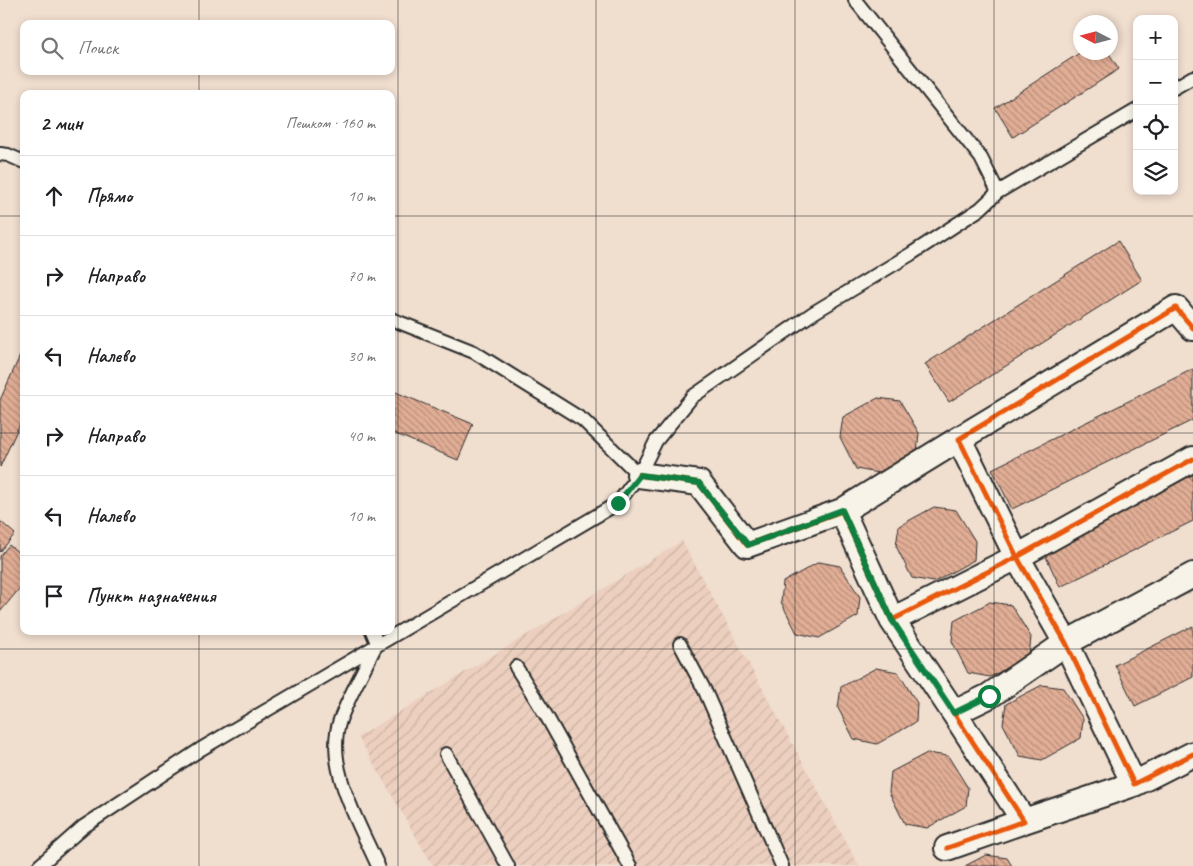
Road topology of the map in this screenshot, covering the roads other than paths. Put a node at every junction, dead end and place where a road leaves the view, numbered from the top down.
1 (855, 0) edge
2 (1193, 77) edge
3 (1178, 86) edge
4 (1133, 112) edge
5 (0, 154) edge
6 (20, 160) edge
7 (998, 192) junction
8 (395, 321) edge
9 (1193, 328) edge
10 (959, 440) junction
11 (1193, 459) edge
12 (640, 475) junction
13 (842, 510) junction
14 (1017, 557) junction
15 (1193, 575) edge
16 (892, 620) junction
17 (395, 633) edge
18 (374, 635) edge
19 (391, 635) edge
20 (377, 643) junction
21 (1066, 643) junction
22 (680, 644) dead end
23 (516, 667) dead end
24 (954, 713) junction
25 (446, 754) dead end
26 (1193, 754) edge
27 (1134, 784) junction
28 (1024, 821) junction
29 (948, 848) dead end
30 (40, 866) edge
31 (378, 866) edge
32 (508, 866) edge
33 (630, 866) edge
34 (782, 866) edge

1 - 7 lane
2 - 3 lane
4 - 7 lane
5 - 6 lane
7 - 12 lane
8 - 12 lane
9 - 10 street
10 - 13 street
10 - 14 street
11 - 14 street
12 - 13 street
12 - 17 lane
13 - 16 street
14 - 16 street
14 - 21 street
15 - 21 street
16 - 24 street
18 - 20 lane
19 - 20 lane
20 - 30 lane
20 - 31 lane
21 - 24 street
21 - 27 street
22 - 34 lane
23 - 33 lane
24 - 28 street
25 - 32 lane
26 - 27 street
27 - 28 street
28 - 29 street

